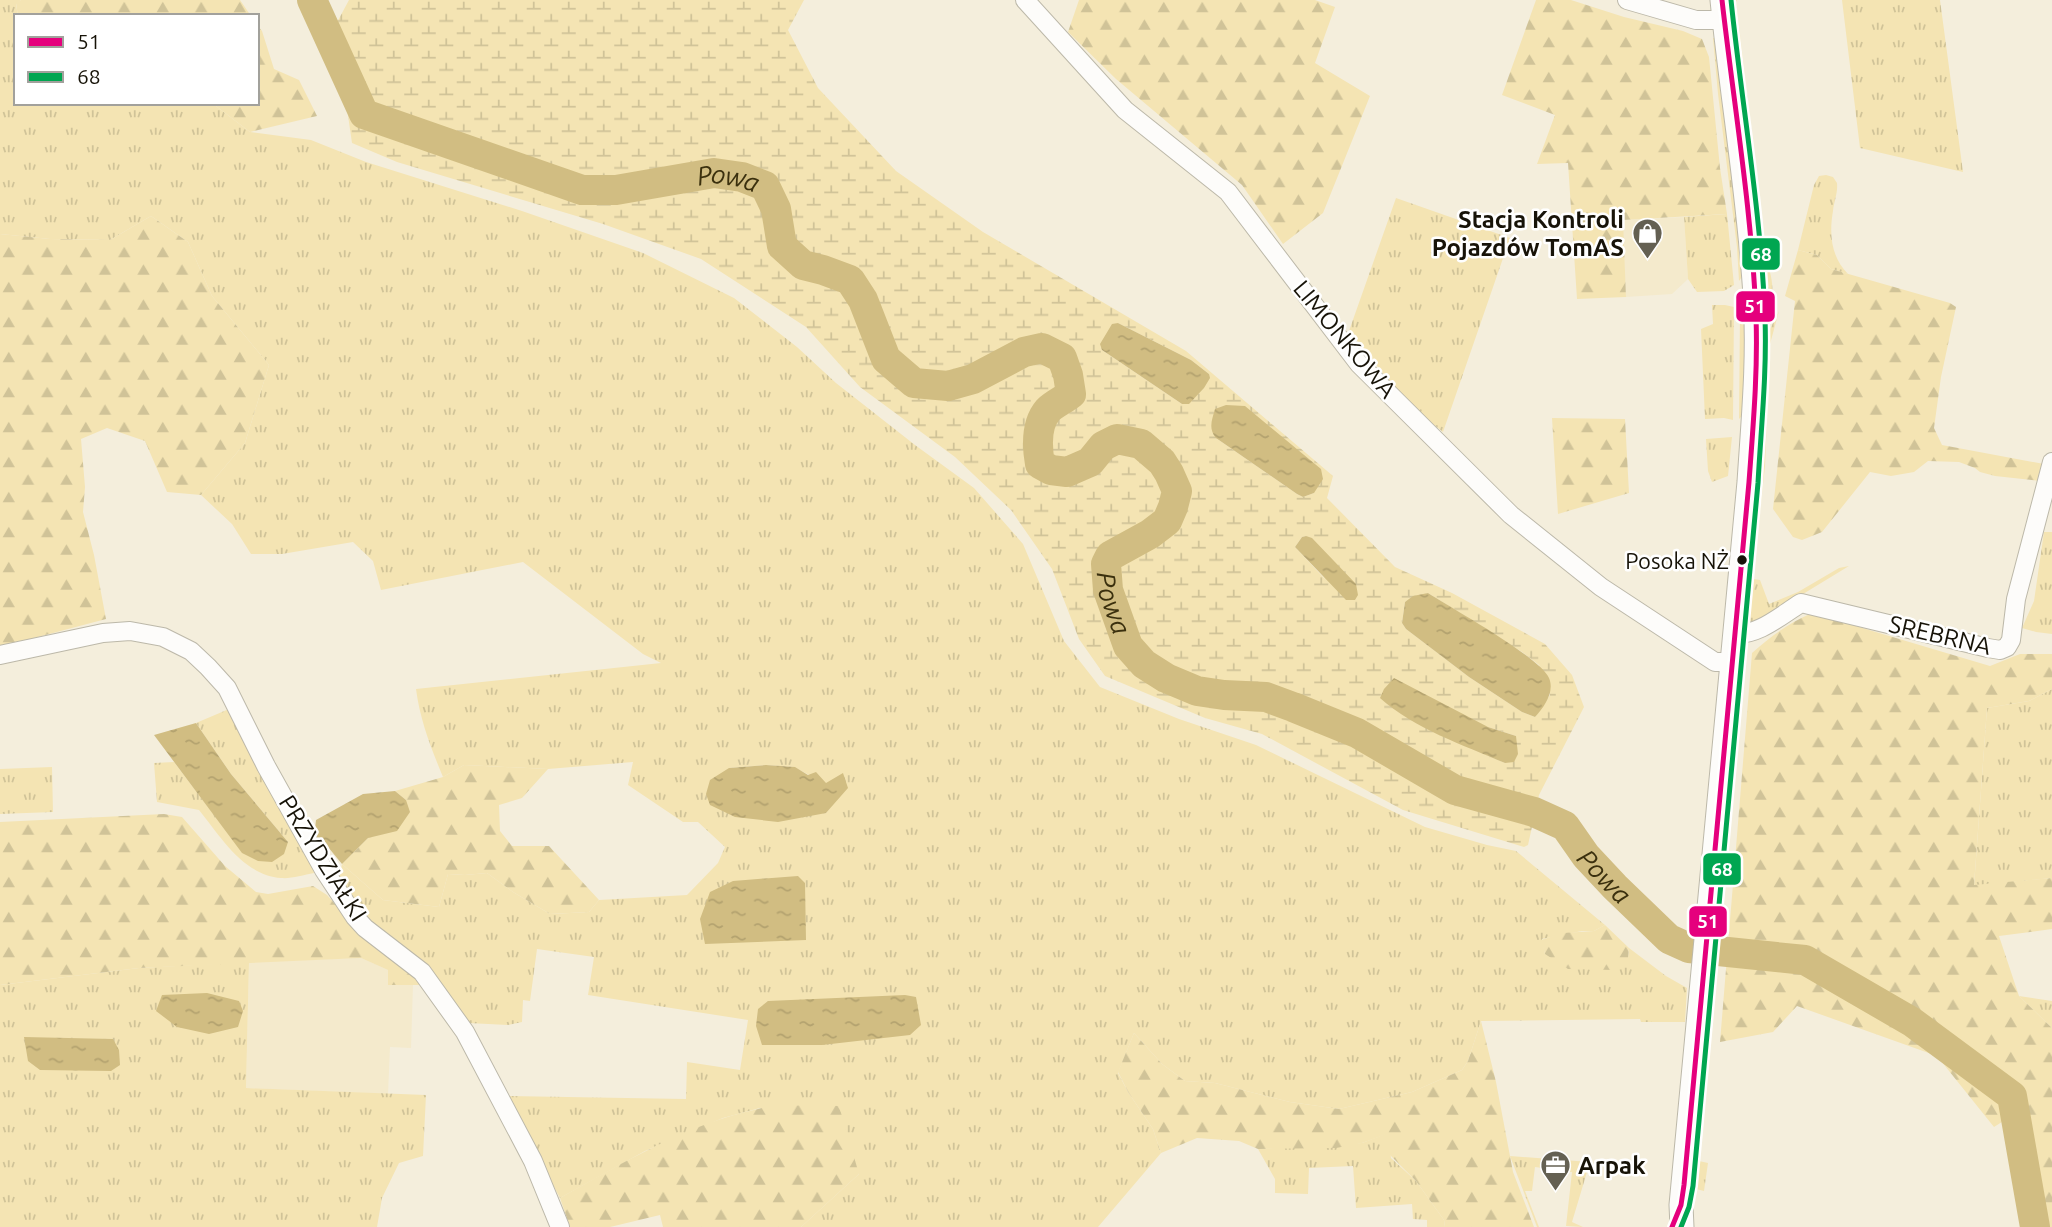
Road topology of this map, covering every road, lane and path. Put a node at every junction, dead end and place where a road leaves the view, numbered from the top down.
1 (1025, 0) edge
2 (1627, 0) edge
3 (1723, 10) edge
4 (2052, 462) edge
5 (1733, 634) junction
6 (0, 655) edge
7 (1731, 662) junction
8 (1682, 1216) edge
9 (560, 1227) edge
10 (1672, 1227) edge

1 - 7 street, LIMONKOWA
2 - 3 street
3 - 5 street
4 - 5 street, SREBRNA
5 - 7 street
6 - 9 street, PRZYDZIAŁKI
7 - 8 street
8 - 10 street

